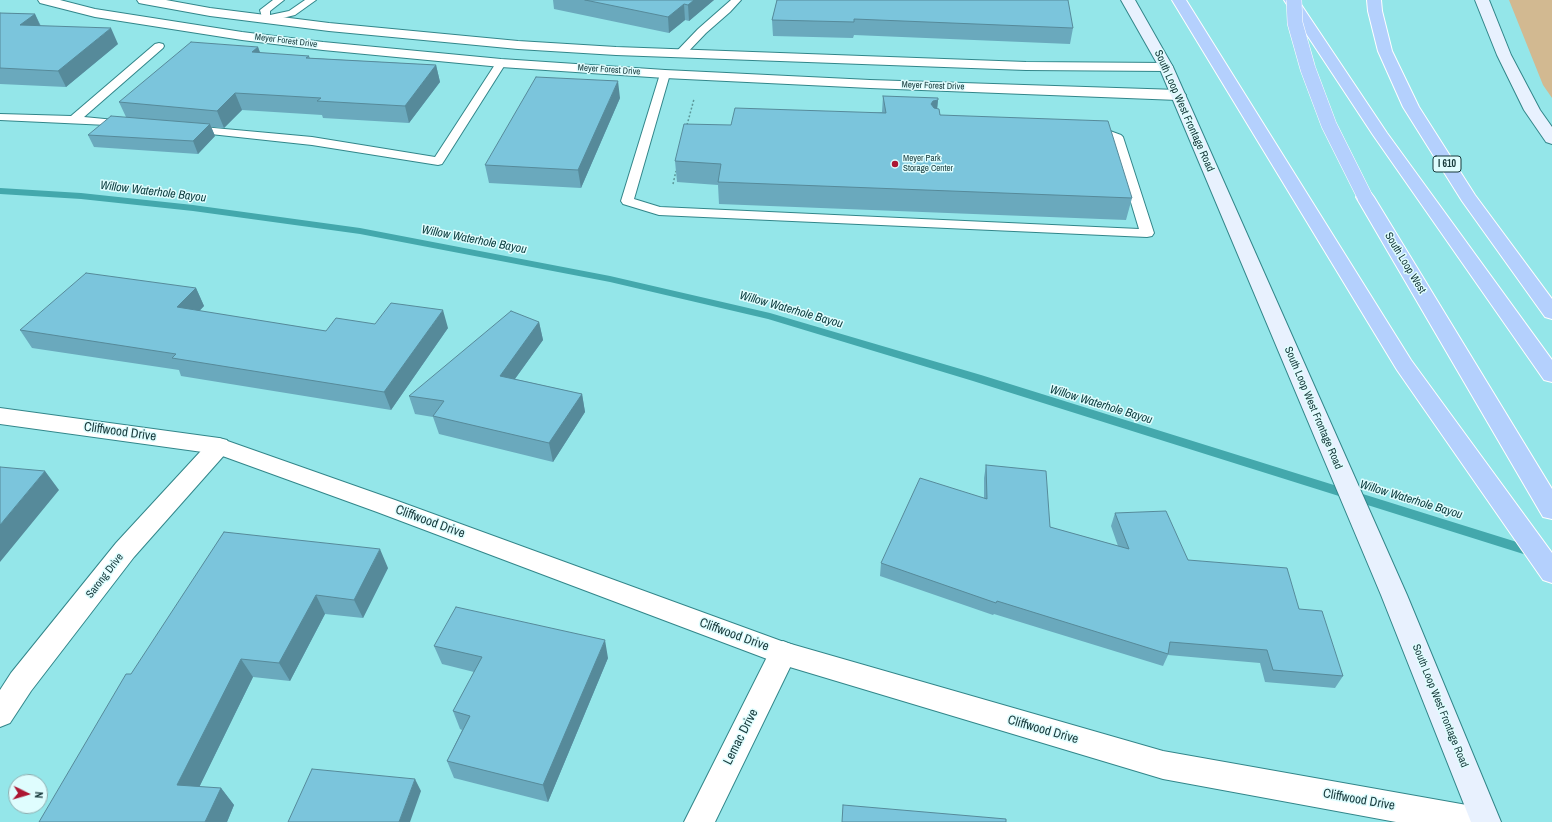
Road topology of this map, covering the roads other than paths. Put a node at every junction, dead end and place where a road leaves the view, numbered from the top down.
1 (45, 0) edge
2 (144, 0) edge
3 (279, 0) edge
4 (311, 0) edge
5 (736, 0) edge
6 (1128, 0) edge
7 (1179, 0) edge
8 (1292, 0) edge
9 (1374, 0) edge
10 (1482, 0) edge
11 (266, 19) junction
12 (242, 36) junction
13 (159, 46) dead end
14 (679, 55) junction
15 (501, 62) junction
16 (1166, 67) junction
17 (665, 74) junction
18 (1178, 95) junction
19 (0, 117) edge
20 (74, 120) junction
21 (136, 125) edge
22 (183, 128) edge
23 (1076, 130) edge
24 (1552, 139) edge
25 (1552, 312) edge
26 (1552, 376) edge
27 (0, 416) edge
28 (219, 446) junction
29 (1547, 502) edge
30 (1552, 573) edge
31 (783, 653) junction
32 (0, 714) edge
33 (699, 822) edge
34 (1478, 822) edge
35 (1486, 822) edge

1 - 12 street, Meyer Forest Drive
2 - 11 street, Meyer Forest Drive
3 - 11 lane
4 - 11 lane
5 - 14 lane
6 - 16 main road, South Loop West Frontage Road
7 - 30 highway
8 - 26 highway
8 - 29 highway, South Loop West, bridge
9 - 25 highway, I 610
10 - 24 main road
11 - 12 street
11 - 14 street, Meyer Forest Drive
12 - 15 street, Meyer Forest Drive
13 - 20 lane
14 - 16 street, Meyer Forest Drive
14 - 17 street
15 - 17 street, Meyer Forest Drive
15 - 22 lane
16 - 18 main road, South Loop West Frontage Road
17 - 18 street, Meyer Forest Drive
17 - 23 lane
18 - 35 main road, South Loop West Frontage Road
19 - 20 lane
20 - 21 lane
27 - 28 street, Cliffwood Drive
28 - 31 street, Cliffwood Drive
28 - 32 street, Sarong Drive
31 - 33 street, Lemac Drive
31 - 34 street, Cliffwood Drive

